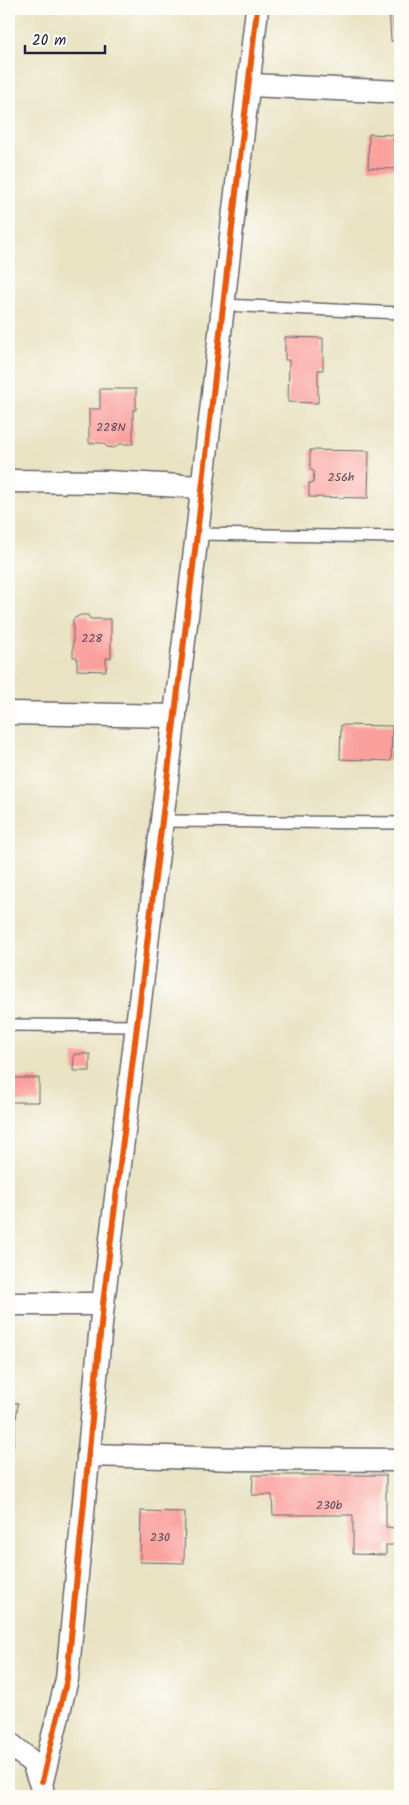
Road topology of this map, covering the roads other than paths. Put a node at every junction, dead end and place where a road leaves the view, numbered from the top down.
1 (257, 9) edge
2 (250, 85) junction
3 (400, 92) edge
4 (223, 305) junction
5 (400, 314) edge
6 (9, 481) edge
7 (201, 487) junction
8 (197, 534) junction
9 (400, 536) edge
10 (9, 713) edge
11 (175, 716) junction
12 (162, 821) junction
13 (400, 823) edge
14 (9, 1025) edge
15 (137, 1026) junction
16 (9, 1304) edge
17 (103, 1304) junction
18 (88, 1455) junction
19 (400, 1460) edge
20 (9, 1743) edge
21 (42, 1789) edge

1 - 2 street
2 - 3 street
2 - 4 street
4 - 5 lane
4 - 7 street
6 - 7 street
7 - 8 street
8 - 9 lane
8 - 11 street
10 - 11 street
11 - 12 street
12 - 13 lane
12 - 15 street
14 - 15 lane
15 - 17 street
16 - 17 street
17 - 18 street
18 - 19 street
18 - 21 street
20 - 21 street

